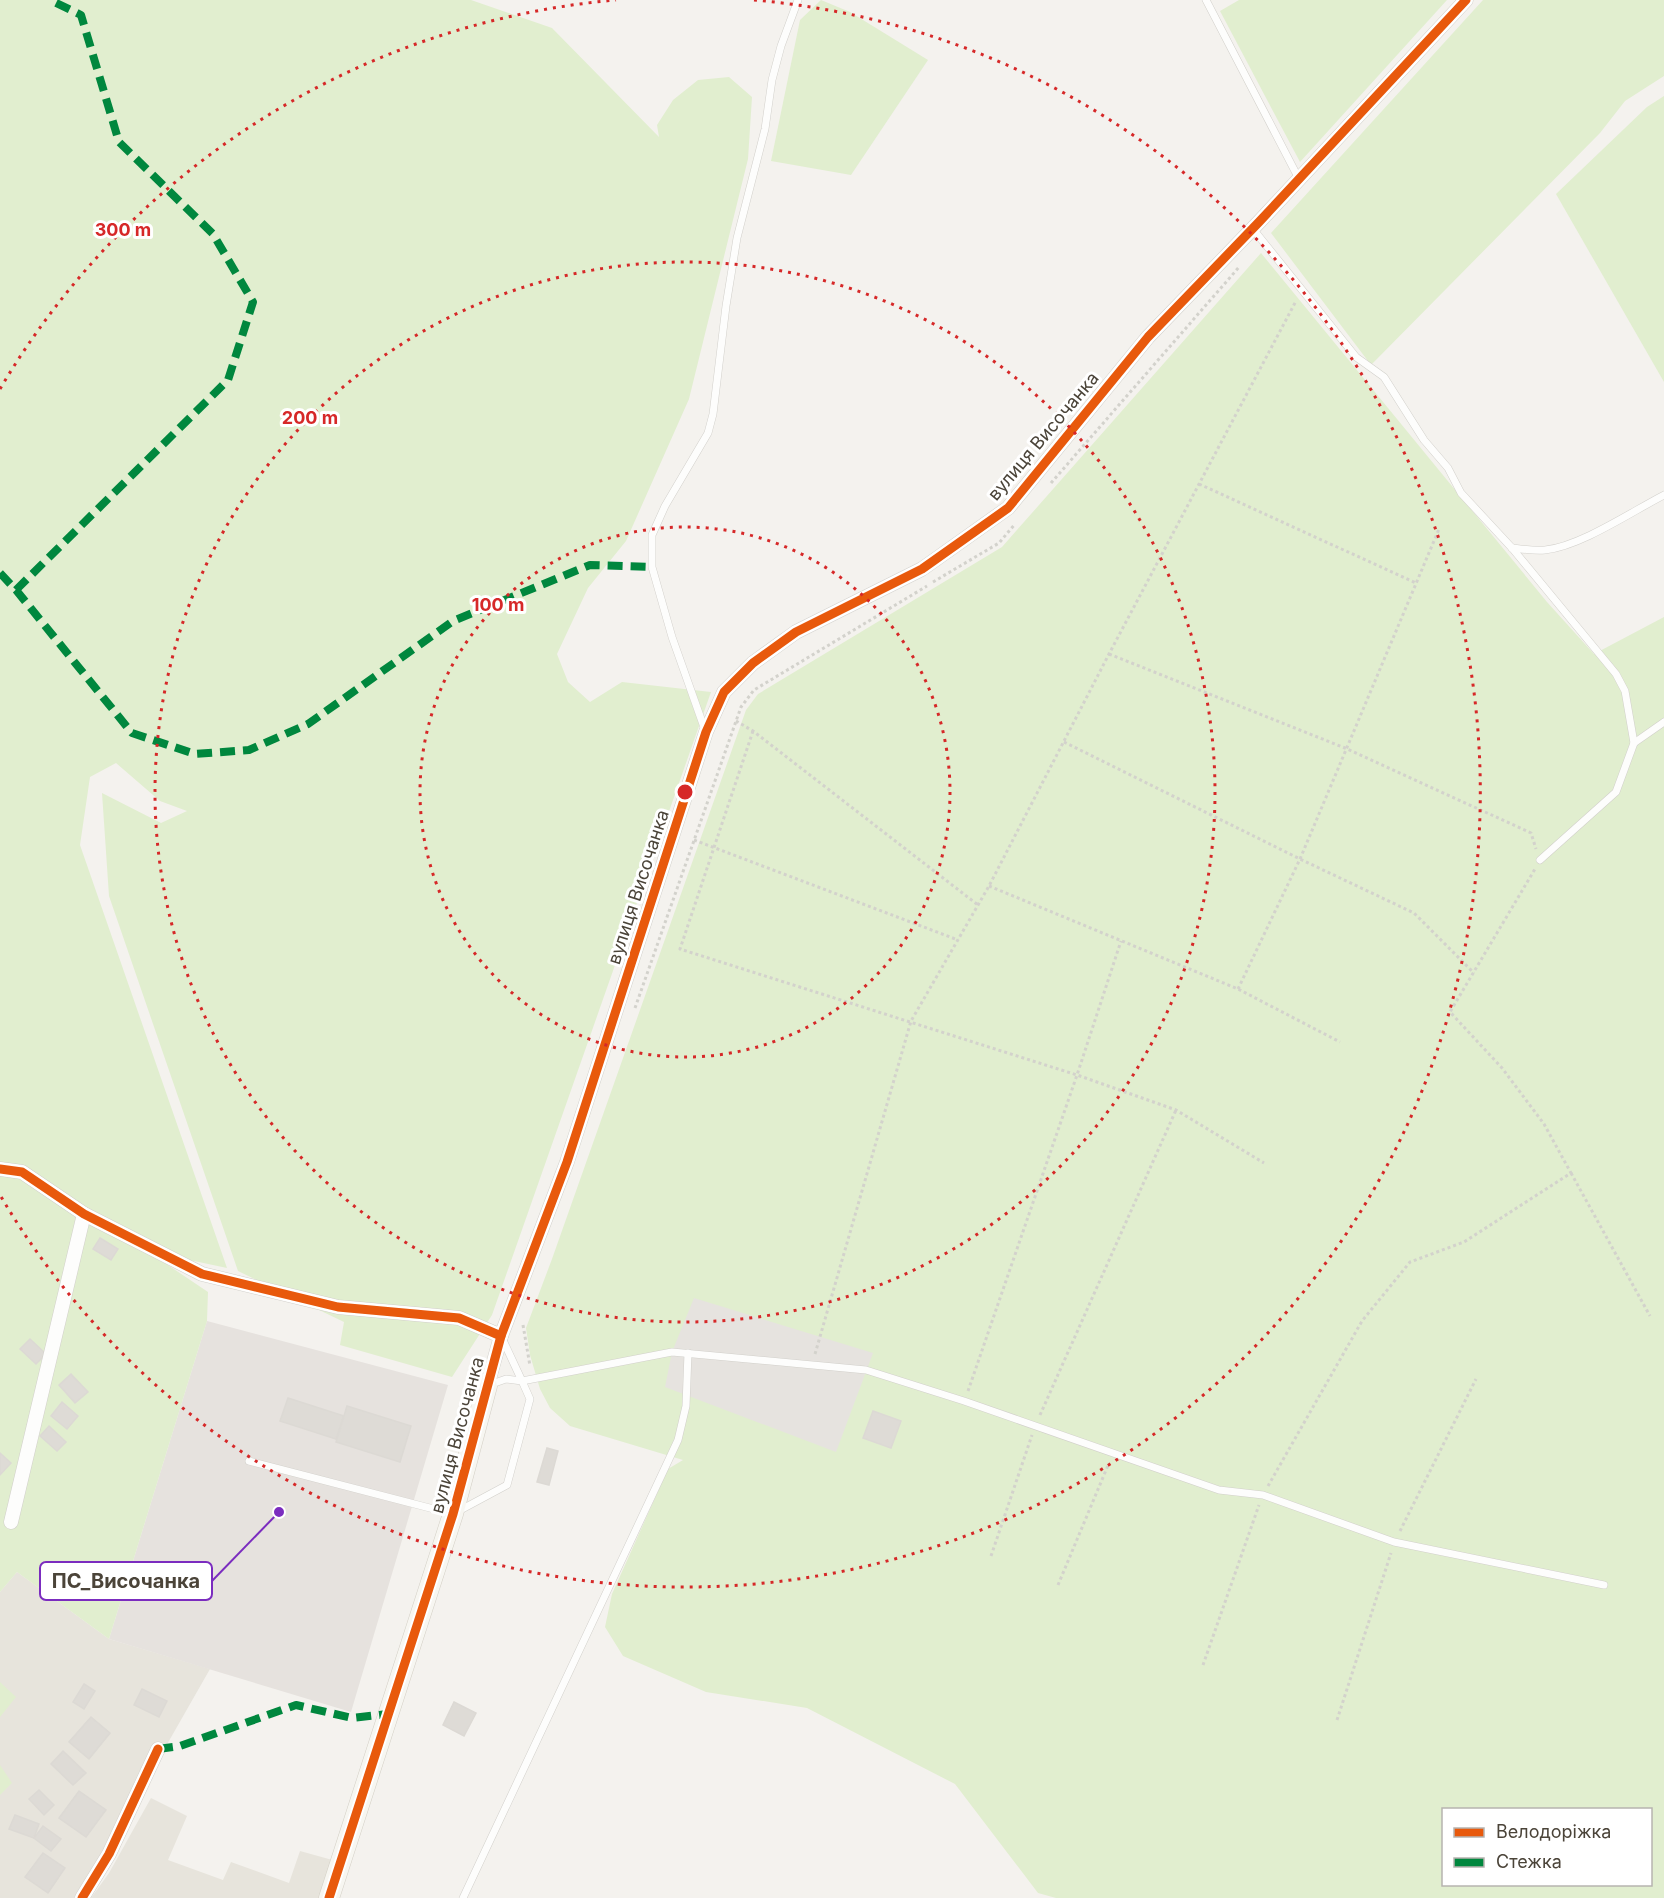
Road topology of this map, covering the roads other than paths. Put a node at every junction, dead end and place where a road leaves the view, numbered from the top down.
1 (798, 0) edge
2 (1206, 0) edge
3 (1466, 0) edge
4 (1299, 179) junction
5 (1253, 229) junction
6 (1664, 495) edge
7 (1512, 548) junction
8 (1664, 722) edge
9 (706, 732) junction
10 (1634, 744) junction
11 (1540, 861) road end
12 (0, 1169) edge
13 (84, 1214) junction
14 (501, 1336) junction
15 (688, 1353) junction
16 (522, 1382) junction
17 (487, 1386) junction
18 (249, 1461) dead end
19 (453, 1514) junction
20 (10, 1522) dead end
21 (1604, 1585) dead end
22 (158, 1749) dead end
23 (82, 1898) edge
24 (330, 1898) edge
25 (463, 1898) edge

1 - 9 lane
2 - 4 lane
3 - 4 street, вулиця Височанка
4 - 5 street, вулиця Височанка
5 - 7 lane
5 - 9 street, вулиця Височанка
6 - 7 lane
7 - 10 lane
8 - 10 lane
9 - 14 street, вулиця Височанка
10 - 11 lane
12 - 13 street
13 - 14 street
13 - 20 street
14 - 16 lane
14 - 17 street, вулиця Височанка
15 - 16 lane
15 - 21 lane
15 - 25 lane
16 - 17 lane
16 - 19 lane
17 - 19 street, вулиця Височанка
18 - 19 lane
19 - 24 street, вулиця Височанка
22 - 23 street

